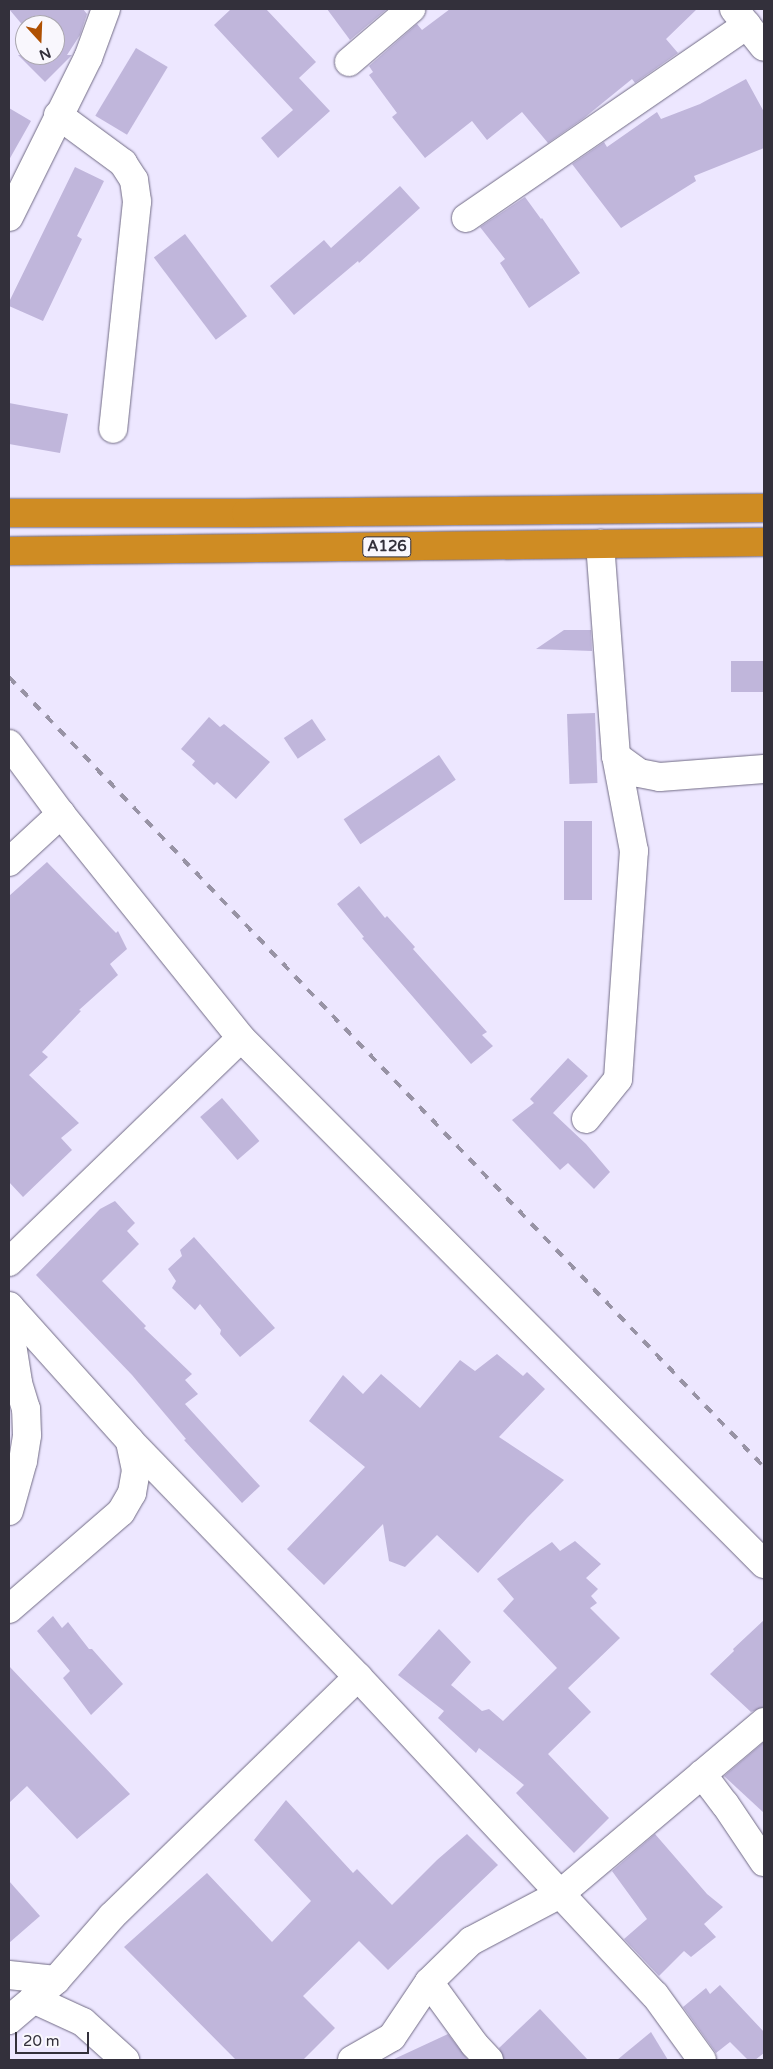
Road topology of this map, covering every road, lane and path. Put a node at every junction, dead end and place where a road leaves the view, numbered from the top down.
1 (106, 9) edge
2 (411, 9) edge
3 (741, 17) edge
4 (764, 47) edge
5 (349, 62) dead end
6 (58, 115) junction
7 (9, 217) edge
8 (466, 218) dead end
9 (113, 429) dead end
10 (764, 508) edge
11 (9, 513) edge
12 (764, 542) edge
13 (600, 544) junction
14 (9, 550) edge
15 (9, 744) edge
16 (616, 756) junction
17 (764, 769) edge
18 (61, 814) junction
19 (9, 862) edge
20 (241, 1038) junction
21 (586, 1119) dead end
22 (9, 1262) edge
23 (9, 1307) edge
24 (130, 1441) junction
25 (9, 1511) edge
26 (764, 1564) edge
27 (9, 1609) edge
28 (358, 1677) junction
29 (764, 1722) edge
30 (702, 1774) junction
31 (764, 1862) edge
32 (560, 1894) junction
33 (9, 1975) edge
34 (56, 1980) junction
35 (429, 1982) junction
36 (33, 1999) junction
37 (9, 2020) edge
38 (125, 2060) edge
39 (352, 2060) edge
40 (489, 2060) edge
41 (702, 2060) edge

1 - 6 street
2 - 5 street
3 - 4 street
3 - 8 street
6 - 7 street
6 - 9 street
10 - 11 highway, A126
12 - 13 highway, A126
13 - 14 highway, A126
13 - 16 street
15 - 18 street
16 - 17 street
16 - 21 street
18 - 19 street
18 - 20 street
20 - 22 street
20 - 26 street
23 - 24 street
23 - 25 street
24 - 27 street
24 - 28 street
28 - 32 street
28 - 34 street
29 - 30 street
30 - 31 street
30 - 32 street
32 - 35 street
32 - 41 street
33 - 34 street
34 - 36 street
35 - 39 street
35 - 40 street
36 - 37 street
36 - 38 street

